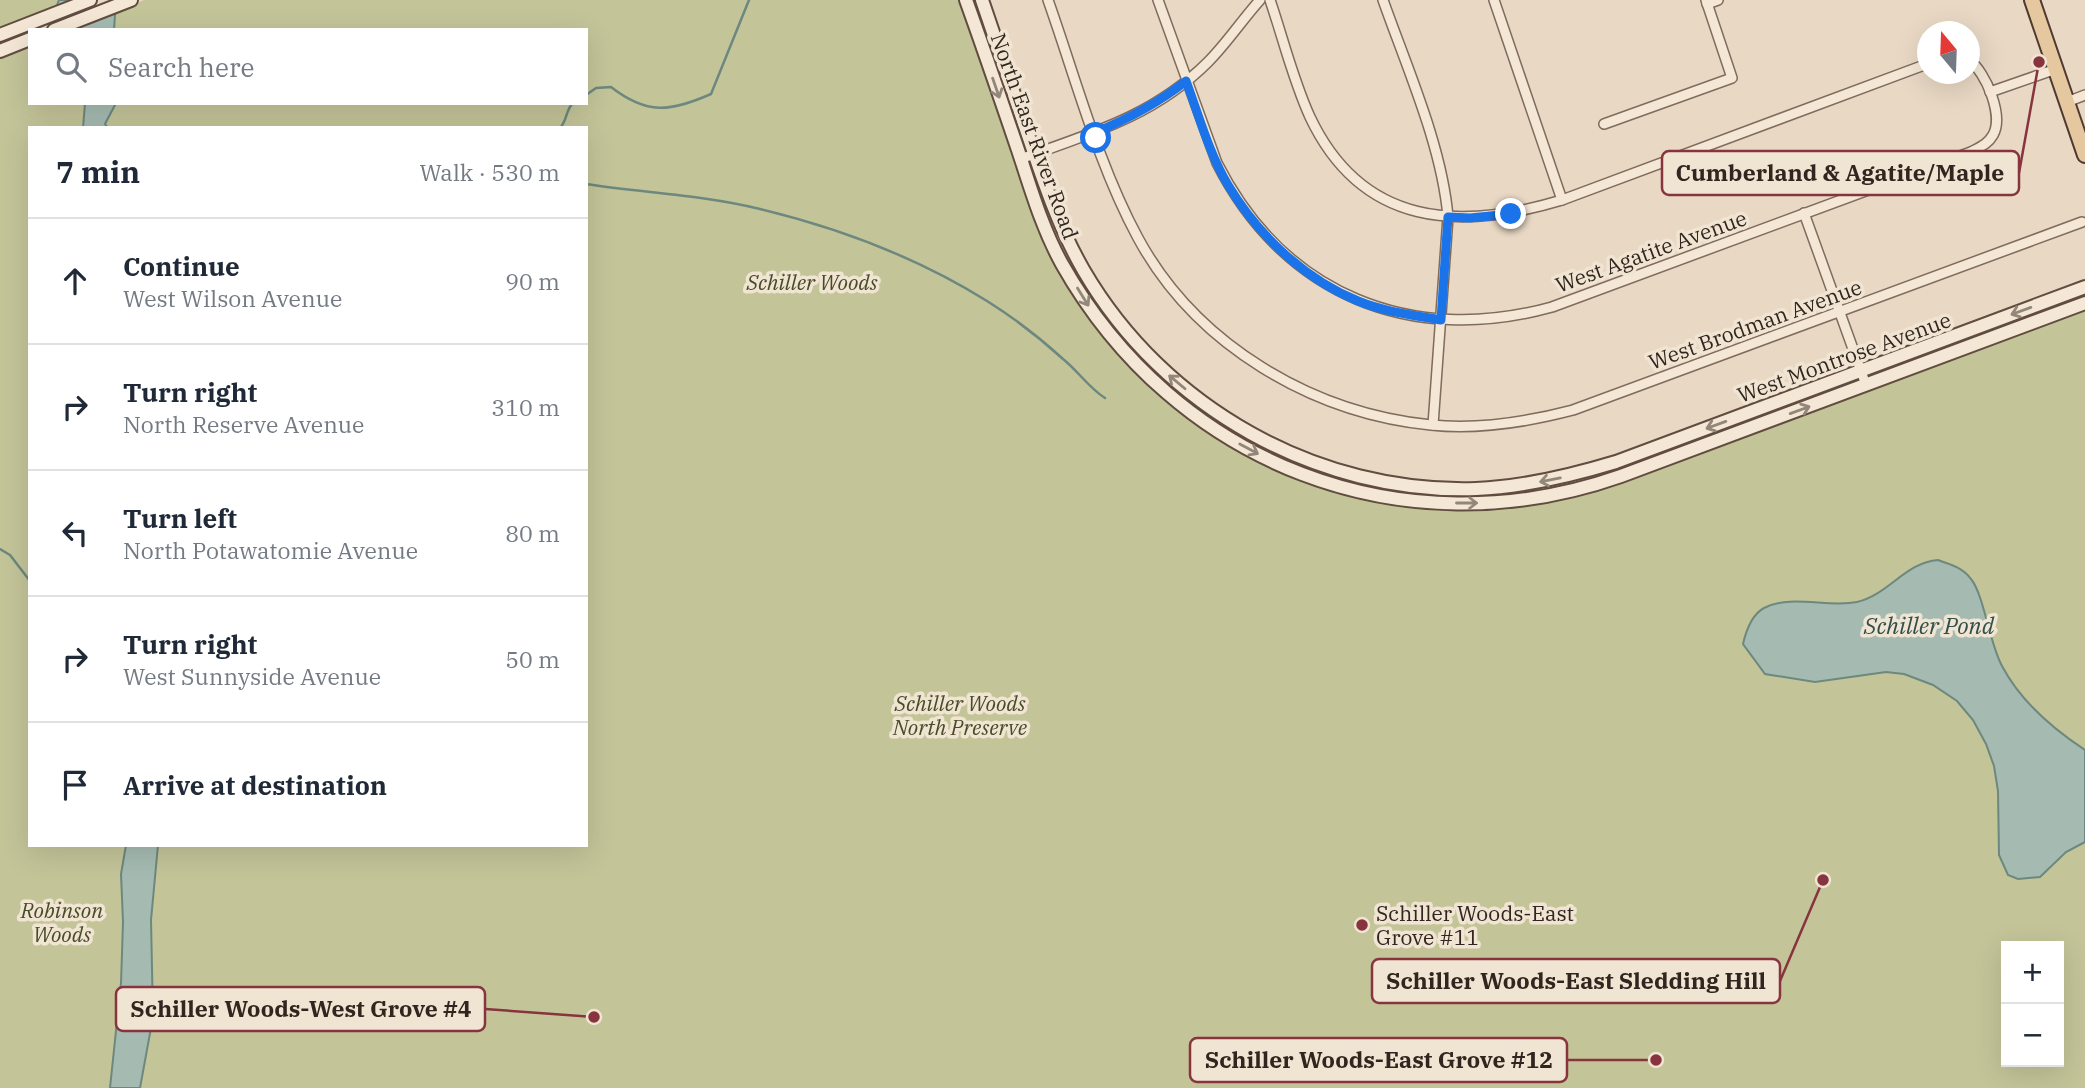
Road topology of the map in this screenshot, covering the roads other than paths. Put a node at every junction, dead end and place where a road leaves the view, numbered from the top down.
1 (90, 0) edge
2 (966, 0) edge
3 (982, 0) edge
4 (1048, 0) edge
5 (1158, 0) edge
6 (1259, 0) edge
7 (1270, 0) edge
8 (1383, 0) edge
9 (1493, 0) edge
10 (1718, 0) edge
11 (2032, 0) edge
12 (126, 2) edge
13 (1707, 2) edge
14 (59, 28) edge
15 (0, 35) edge
16 (28, 40) edge
17 (0, 51) edge
18 (1917, 68) edge
19 (2056, 69) junction
20 (1980, 70) edge
21 (1186, 81) junction
22 (1990, 92) junction
23 (2085, 95) edge
24 (2067, 102) junction
25 (1604, 124) dead end
26 (1094, 133) junction
27 (1034, 154) junction
28 (2085, 155) edge
29 (1020, 159) junction
30 (1562, 200) junction
31 (1804, 213) junction
32 (1448, 217) junction
33 (2082, 222) dead end
34 (2085, 287) edge
35 (2085, 303) edge
36 (1840, 311) junction
37 (1441, 320) junction
38 (1861, 371) junction
39 (1866, 385) junction
40 (1433, 425) junction
41 (1616, 462) joint
42 (1621, 476) joint

1 - 15 main road
2 -> 29 main road, North East River Road
3 - 27 main road, North East River Road
4 - 26 street, West Brodman Avenue
5 - 21 street, West Agatite Avenue
6 - 21 street
7 - 32 street
8 - 32 street
9 - 30 street
10 - 13 street
11 - 19 main road
12 - 14 main road
13 - 25 street
16 - 17 main road
18 - 30 street
19 - 22 street
19 - 24 main road
20 - 22 street
21 - 26 street
21 - 37 street, West Agatite Avenue
22 - 31 street, West Agatite Avenue
23 - 24 street
24 - 28 main road
26 - 27 street
26 - 40 street, West Brodman Avenue
27 - 29 street
41 -> 27 main road, North East River Road
29 -> 42 main road, North East River Road
30 - 32 street
31 - 36 street
31 - 37 street, West Agatite Avenue
32 - 37 street
33 - 36 street, West Brodman Avenue
34 -> 38 main road, West Montrose Avenue
35 - 39 main road, West Montrose Avenue
36 - 38 street
36 - 40 street, West Brodman Avenue
37 - 40 street
38 - 39 street
38 -> 41 main road, West Montrose Avenue
42 -> 39 main road, West Montrose Avenue

